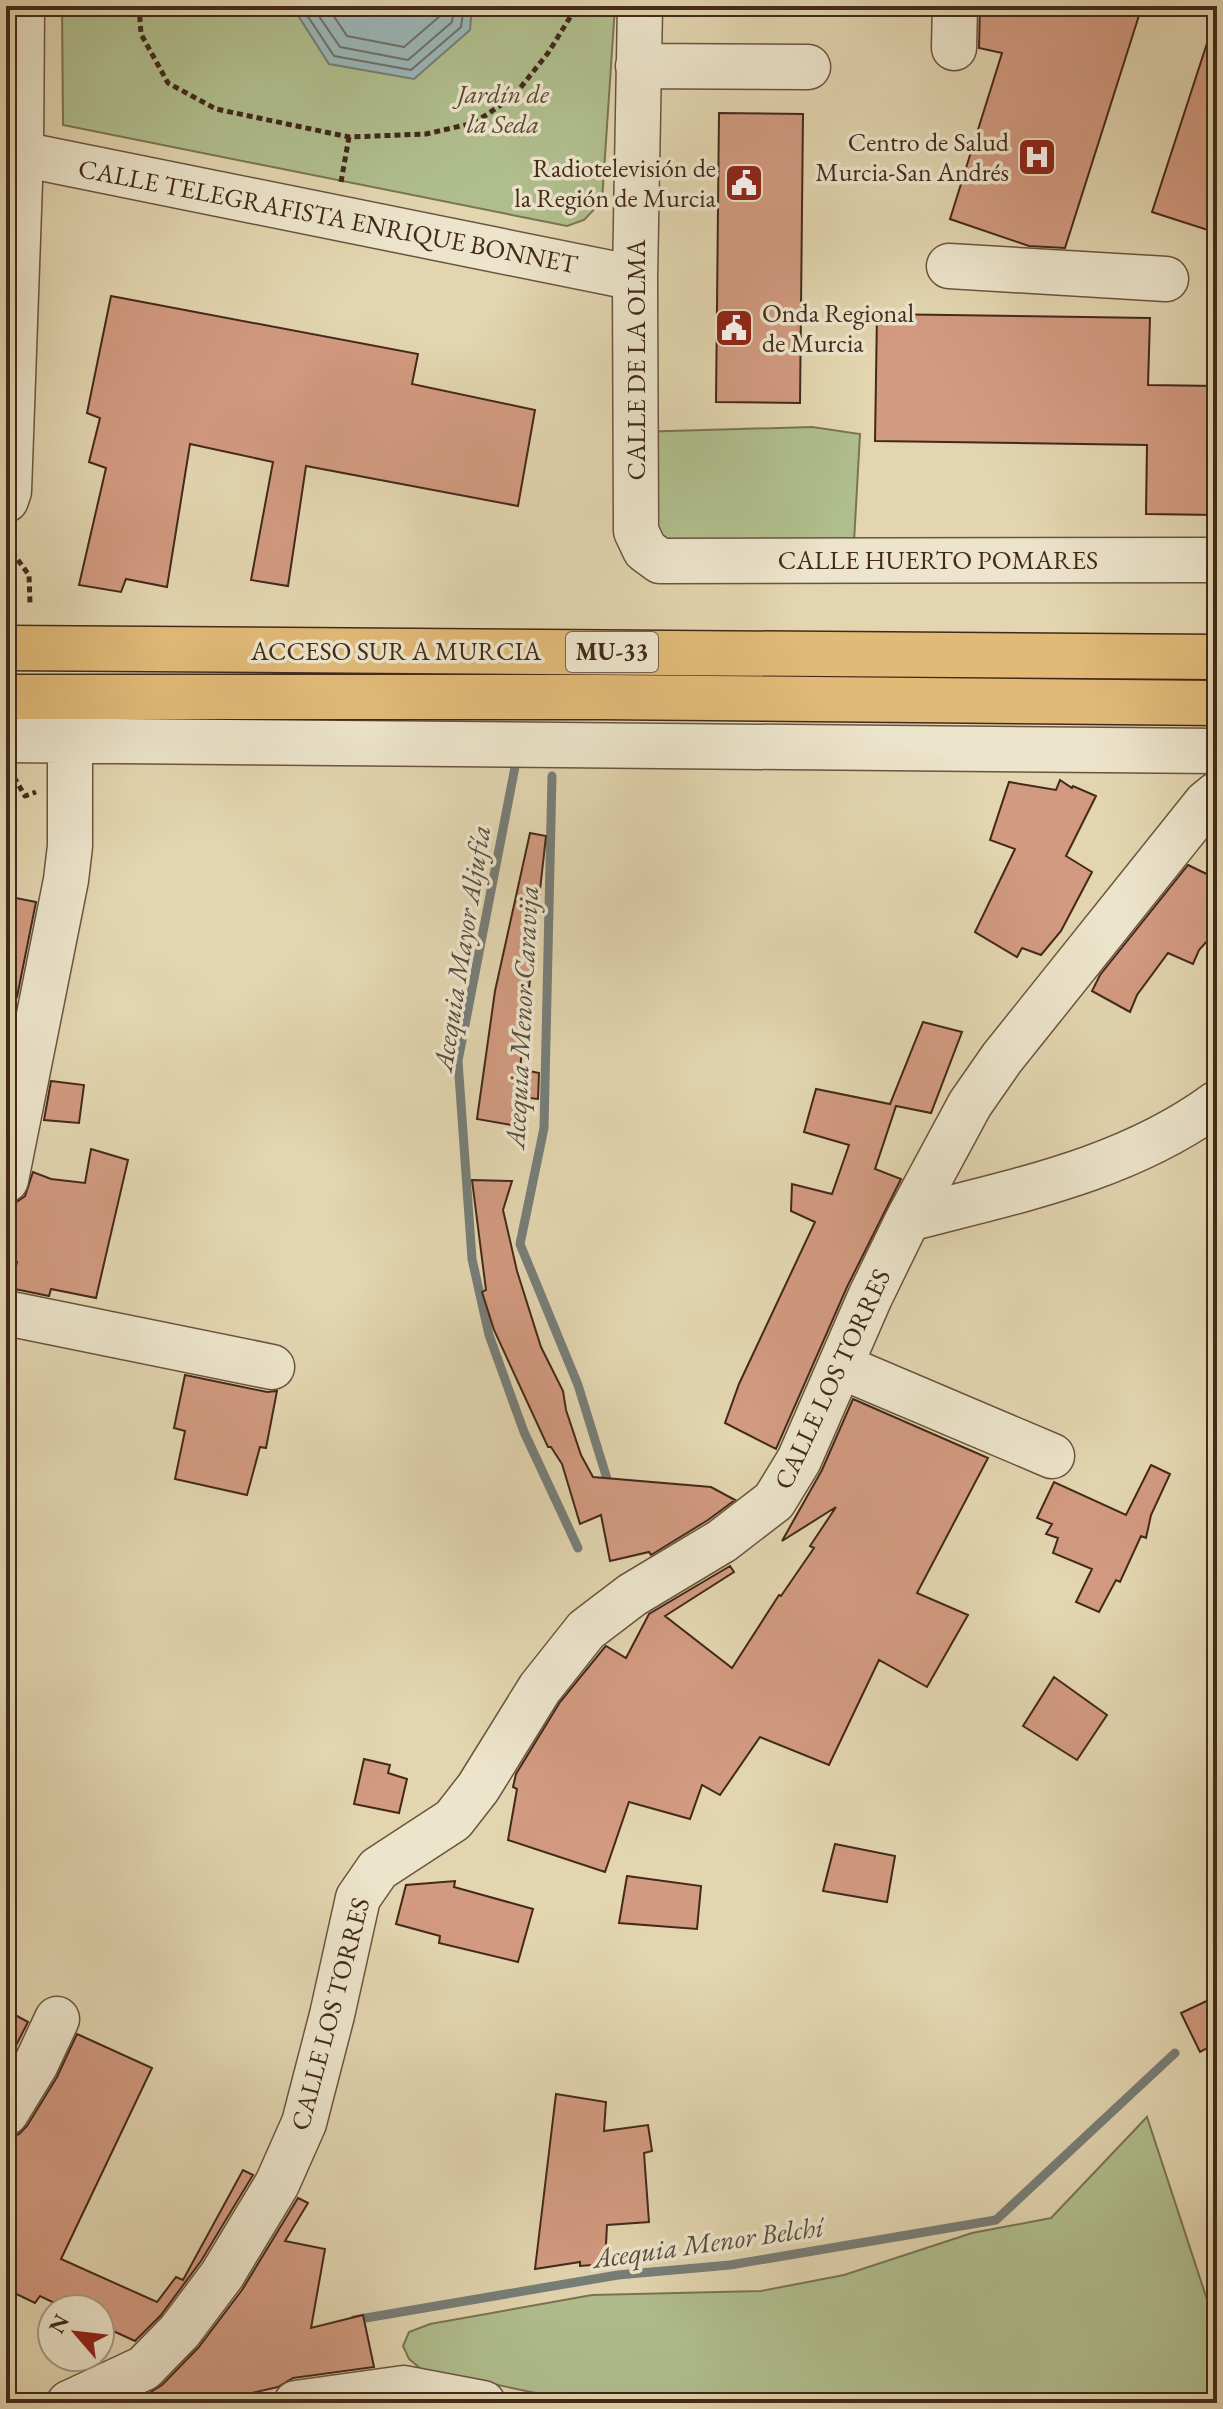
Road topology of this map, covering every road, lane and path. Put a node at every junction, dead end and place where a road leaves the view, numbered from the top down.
1 (22, 6) edge
2 (139, 6) edge
3 (577, 6) edge
4 (640, 6) edge
5 (638, 66) junction
6 (808, 67) dead end
7 (16, 137) edge
8 (949, 266) dead end
9 (635, 278) junction
10 (1166, 279) dead end
11 (6, 500) edge
12 (6, 544) edge
13 (1217, 560) edge
14 (660, 561) joint
15 (30, 604) dead end
16 (6, 648) edge
17 (1217, 657) edge
18 (6, 697) edge
19 (1217, 703) edge
20 (70, 741) junction
21 (7, 750) edge
22 (1166, 751) junction
23 (1217, 751) edge
24 (39, 791) dead end
25 (1211, 799) edge
26 (1217, 1103) edge
27 (6, 1180) edge
28 (908, 1219) junction
29 (7, 1312) edge
30 (840, 1366) junction
31 (272, 1367) dead end
32 (1052, 1456) dead end
33 (57, 2019) dead end
34 (6, 2113) edge
35 (138, 2385) edge
36 (69, 2403) edge
37 (296, 2403) edge
38 (483, 2403) edge

1 - 7 street
2 - 3 path
4 - 5 street, CALLE DE LA OLMA
5 - 6 street
5 - 9 street, CALLE DE LA OLMA
7 - 9 street, CALLE TELEGRAFISTA ENRIQUE BONNET
7 - 11 street
8 - 10 street
9 - 14 street, CALLE DE LA OLMA
12 - 15 path
13 - 14 street, CALLE HUERTO POMARES
16 - 17 highway, ACCESO SUR A MURCIA / MU-33
18 - 19 highway, ACCESO SUR A MURCIA / MU-33
20 - 21 street
20 - 22 street
20 - 27 street
21 - 24 path
22 - 23 street
22 - 25 street
25 - 28 street, CALLE LOS TORRES
26 - 28 street
28 - 30 street, CALLE LOS TORRES
29 - 31 street
30 - 32 street
30 - 35 street, CALLE LOS TORRES
33 - 34 street
35 - 36 street, CALLE LOS TORRES
37 - 38 street

